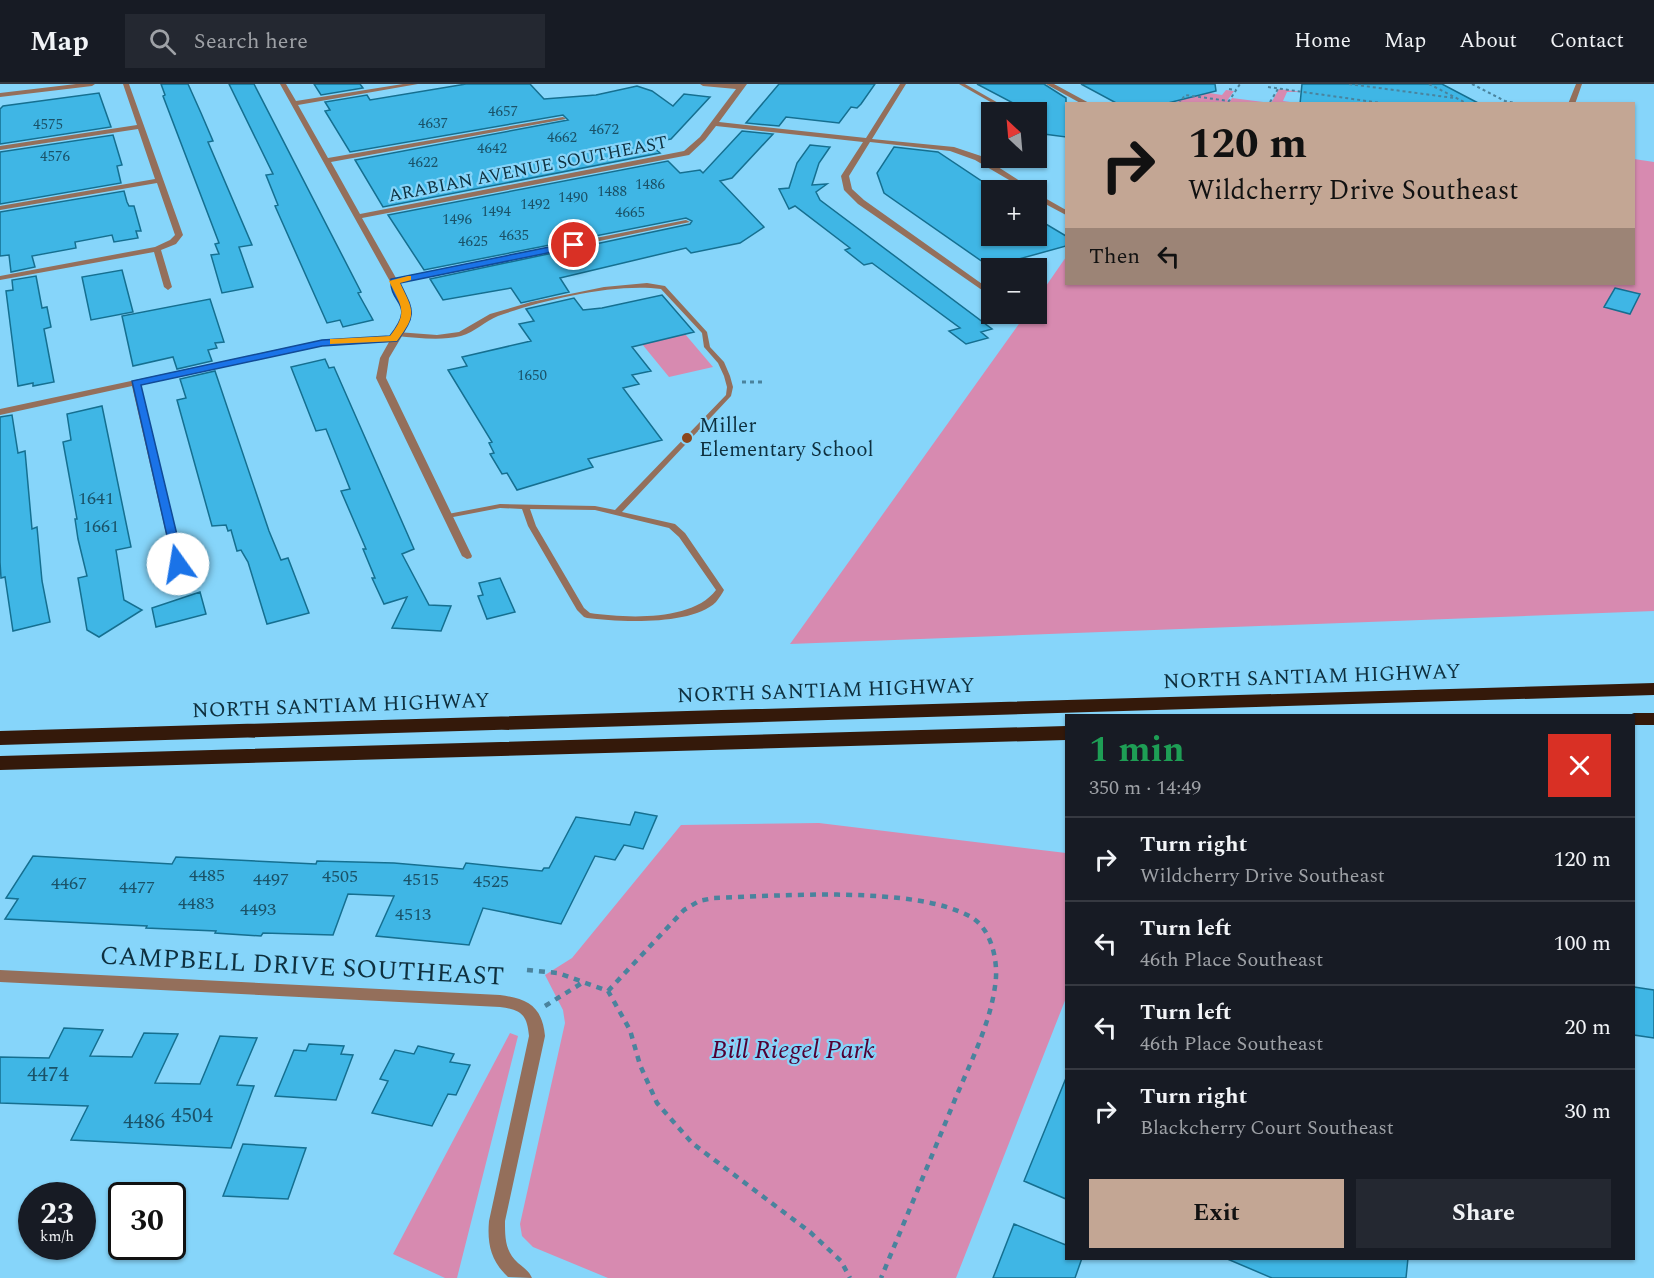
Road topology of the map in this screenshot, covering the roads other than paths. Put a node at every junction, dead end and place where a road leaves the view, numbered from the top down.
1 (92, 84) edge
2 (126, 84) edge
3 (283, 84) edge
4 (415, 84) edge
5 (703, 84) edge
6 (903, 84) edge
7 (961, 84) edge
8 (1050, 84) edge
9 (1579, 84) edge
10 (742, 86) edge
11 (0, 95) edge
12 (993, 102) edge
13 (1084, 102) edge
14 (1572, 102) edge
15 (295, 104) junction
16 (562, 119) dead end
17 (715, 124) junction
18 (142, 126) junction
19 (868, 139) junction
20 (0, 148) edge
21 (326, 161) junction
22 (160, 180) junction
23 (1014, 180) edge
24 (1047, 202) edge
25 (0, 208) edge
26 (1065, 212) edge
27 (357, 217) junction
28 (686, 222) dead end
29 (156, 249) junction
30 (0, 278) edge
31 (394, 281) junction
32 (168, 287) dead end
33 (981, 287) edge
34 (395, 336) junction
35 (136, 383) junction
36 (0, 412) edge
37 (525, 506) junction
38 (618, 512) junction
39 (448, 516) junction
40 (467, 556) dead end
41 (178, 564) dead end
42 (1654, 689) edge
43 (1654, 718) edge
44 (1635, 719) edge
45 (1065, 733) edge
46 (0, 738) edge
47 (0, 763) edge
48 (0, 976) edge
49 (523, 1278) edge

1 - 11 street
2 - 18 street
3 - 15 street
4 - 15 street
5 - 10 street
6 - 19 street
7 - 12 lane
8 - 13 street
9 - 14 street
10 - 17 street, ARABIAN AVENUE SOUTHEAST
15 - 21 street
16 - 21 street
17 - 19 street
17 - 27 street, ARABIAN AVENUE SOUTHEAST
18 - 20 street
18 - 22 street
19 - 23 street
19 - 33 street
21 - 27 street
22 - 25 street
22 - 29 street
24 - 26 street
27 - 31 street
28 - 31 street
29 - 30 street
29 - 32 street
31 - 34 street
34 - 35 street
34 - 38 lane
34 - 39 street
35 - 36 street
35 - 41 street
37 - 38 lane
37 - 38 lane
37 - 39 lane
39 - 40 street
42 - 46 highway, NORTH SANTIAM HIGHWAY
43 - 44 highway
45 - 47 highway
48 - 49 street, CAMPBELL DRIVE SOUTHEAST

